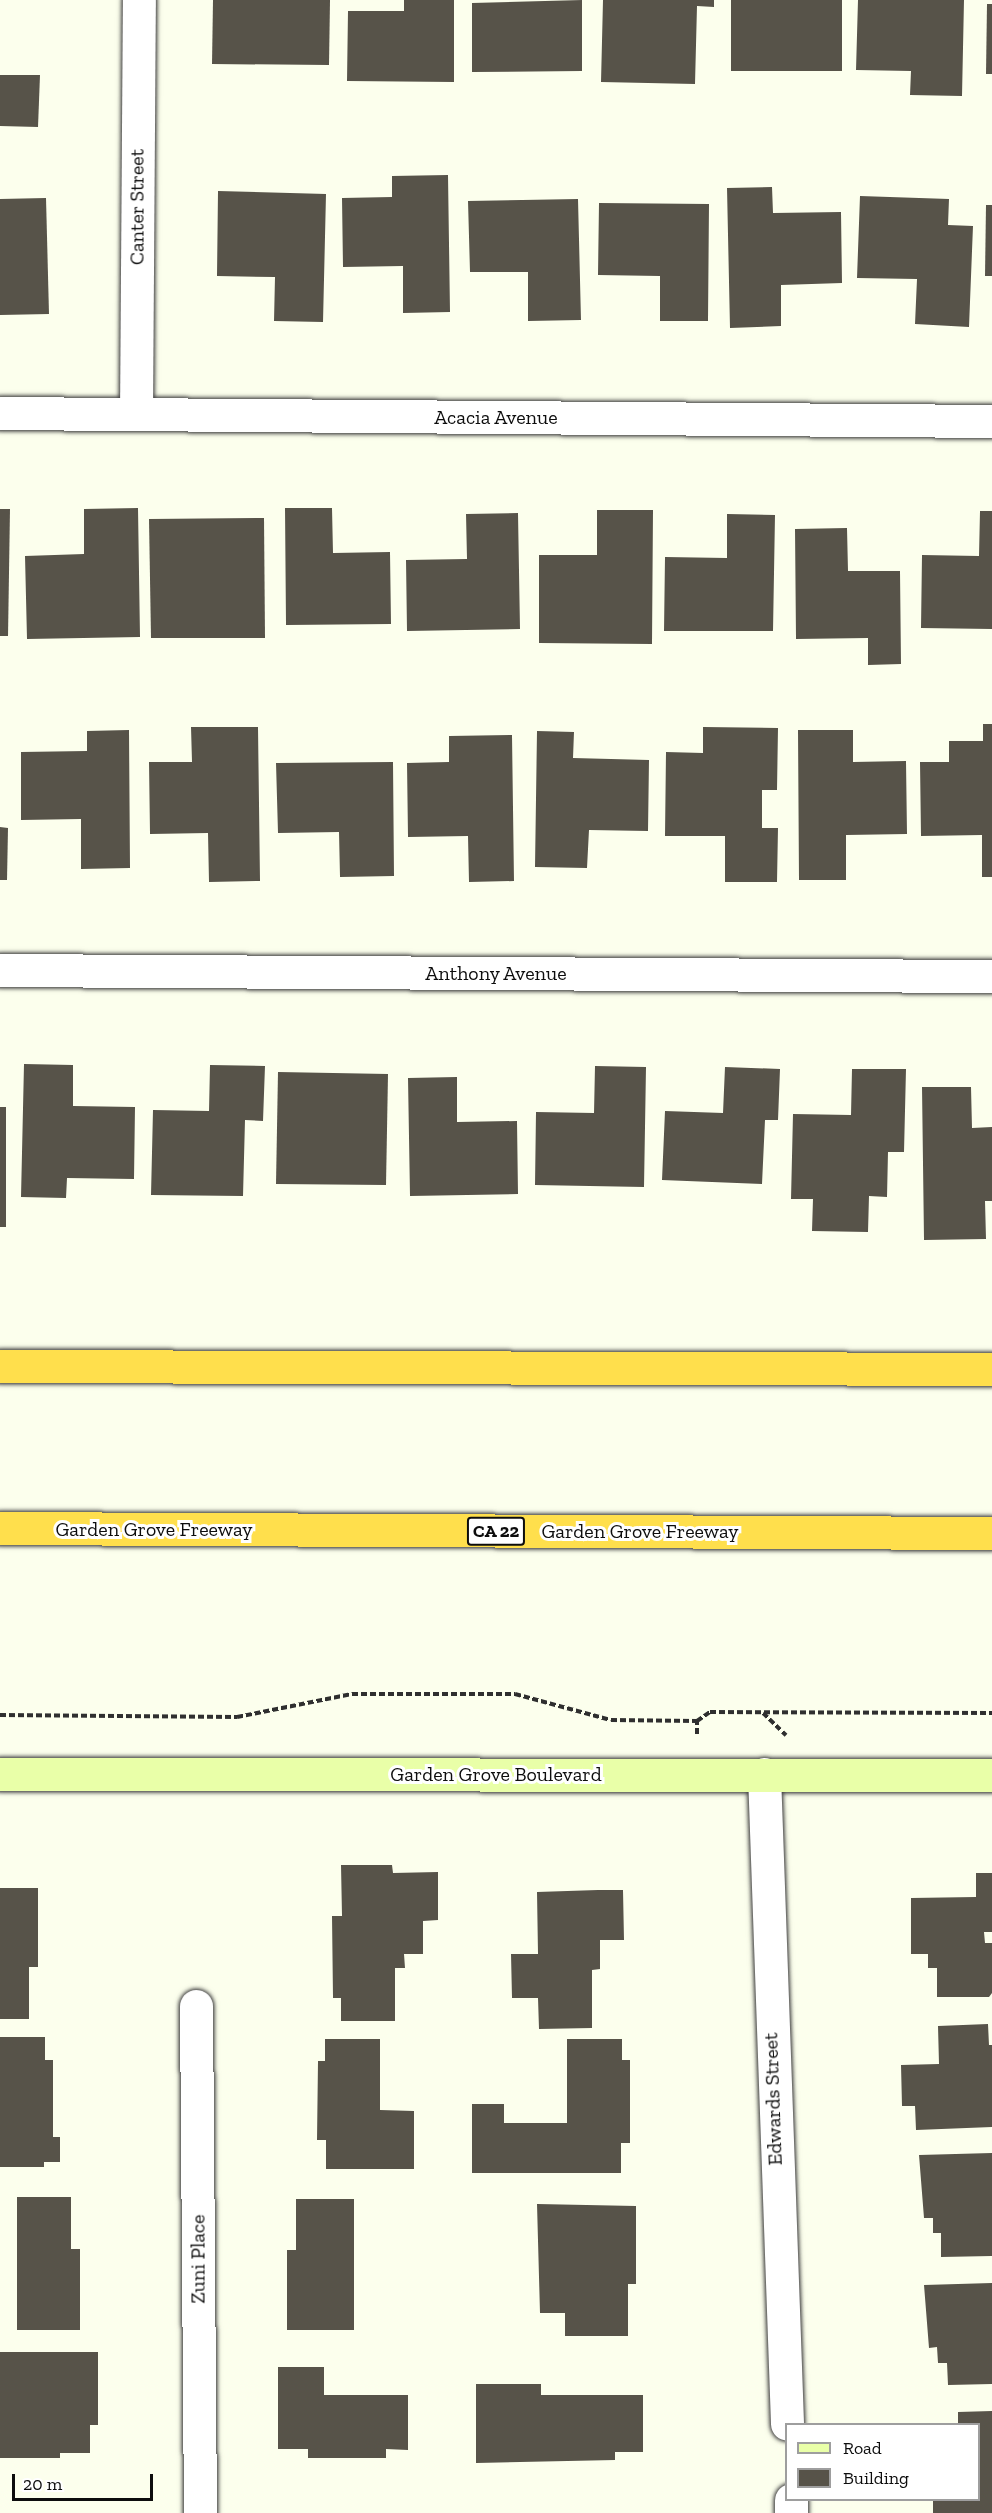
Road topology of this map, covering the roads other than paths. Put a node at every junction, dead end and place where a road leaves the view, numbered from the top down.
1 (139, 0) edge
2 (0, 413) edge
3 (136, 414) junction
4 (992, 421) edge
5 (0, 970) edge
6 (992, 976) edge
7 (0, 1366) edge
8 (992, 1369) edge
9 (0, 1528) edge
10 (992, 1533) edge
11 (0, 1774) edge
12 (764, 1774) junction
13 (992, 1775) edge
14 (196, 2006) dead end
15 (787, 2423) edge
16 (200, 2513) edge

1 - 3 street, Canter Street
2 - 3 street, Acacia Avenue
3 - 4 street, Acacia Avenue
5 - 6 street, Anthony Avenue
7 - 8 highway
9 - 10 highway, Garden Grove Freeway / CA 22
11 - 12 main road, Garden Grove Boulevard
12 - 13 main road, Garden Grove Boulevard
12 - 15 street, Edwards Street
14 - 16 street, Zuni Place

